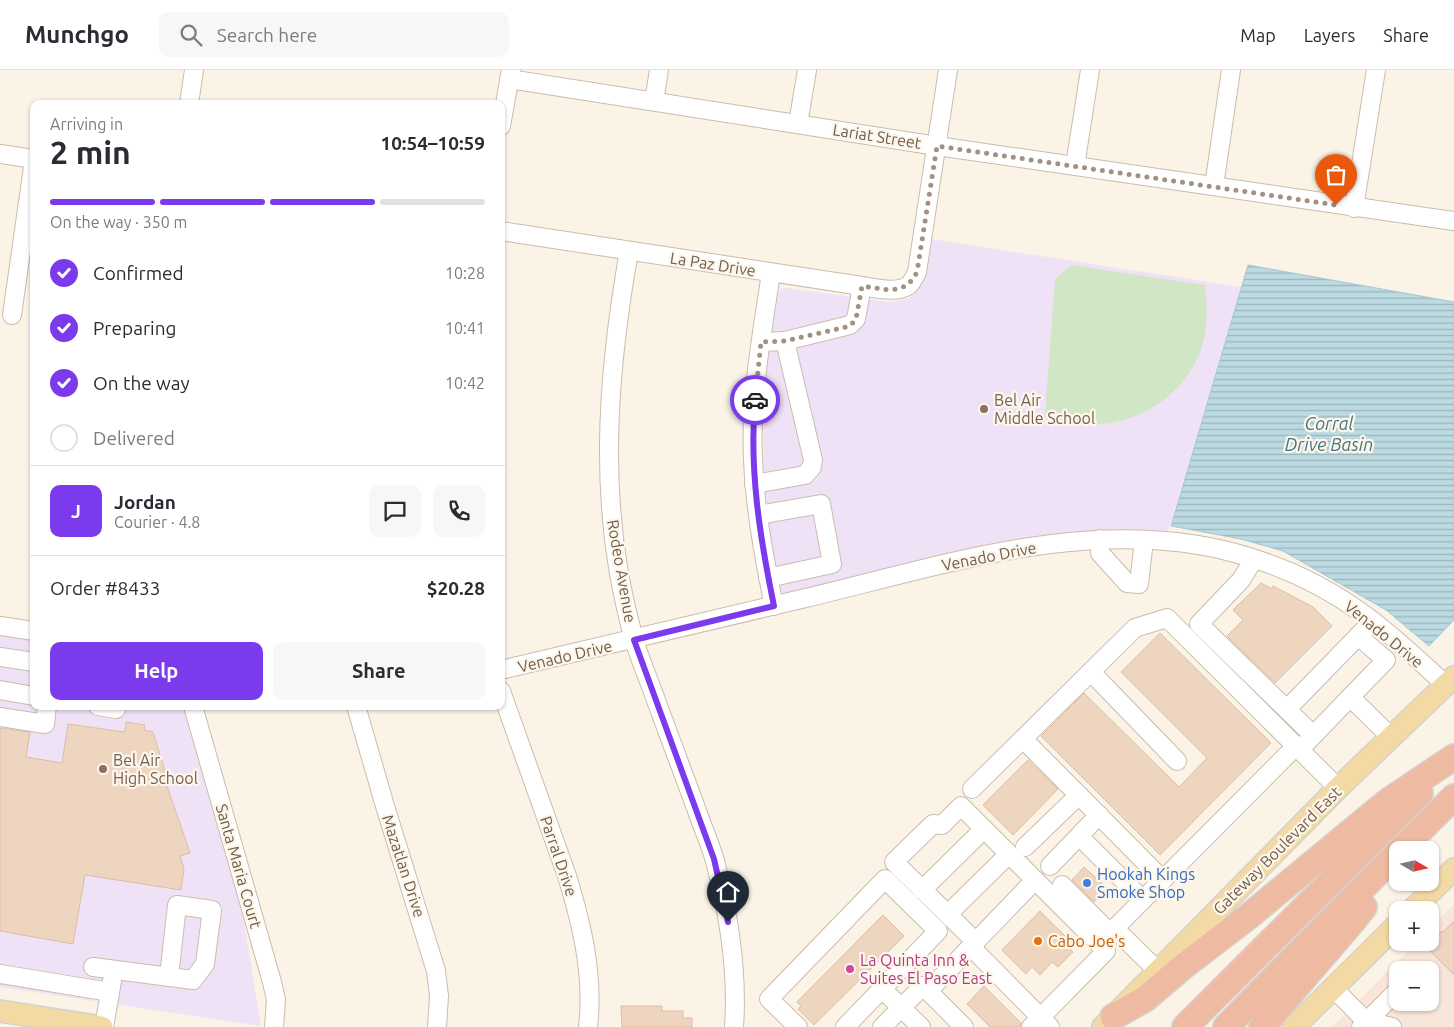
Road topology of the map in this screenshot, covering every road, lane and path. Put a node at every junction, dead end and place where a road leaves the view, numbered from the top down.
1 (194, 70) edge
2 (659, 70) edge
3 (806, 70) edge
4 (948, 70) edge
5 (1090, 70) edge
6 (1231, 70) edge
7 (1376, 70) edge
8 (510, 75) edge
9 (190, 100) edge
10 (654, 102) junction
11 (505, 103) edge
12 (798, 124) junction
13 (937, 146) junction
14 (0, 154) edge
15 (30, 158) edge
16 (1075, 166) junction
17 (1214, 186) junction
18 (1354, 208) junction
19 (30, 214) edge
20 (1454, 221) edge
21 (505, 232) edge
22 (28, 242) edge
23 (629, 251) junction
24 (771, 273) junction
25 (862, 286) junction
26 (12, 315) dead end
27 (785, 341) junction
28 (761, 342) junction
29 (754, 484) junction
30 (758, 515) junction
31 (1100, 539) junction
32 (1144, 540) junction
33 (1254, 559) junction
34 (768, 578) junction
35 (774, 606) junction
36 (1373, 621) junction
37 (0, 626) edge
38 (30, 630) edge
39 (1358, 636) junction
40 (634, 640) junction
41 (0, 657) edge
42 (30, 661) edge
43 (505, 669) edge
44 (1091, 672) junction
45 (1450, 681) edge
46 (0, 690) edge
47 (30, 695) edge
48 (1350, 697) junction
49 (505, 703) edge
50 (1287, 709) junction
51 (47, 710) edge
52 (194, 710) edge
53 (357, 710) edge
54 (0, 717) edge
55 (1313, 735) junction
56 (1391, 737) junction
57 (1023, 739) junction
58 (1297, 748) junction
59 (1454, 758) edge
60 (1178, 761) dead end
61 (1338, 788) junction
62 (972, 790) dead end
63 (1079, 795) junction
64 (1454, 797) edge
65 (1099, 815) junction
66 (984, 829) junction
67 (1079, 836) junction
68 (1410, 841) edge
69 (1017, 850) junction
70 (1389, 862) edge
71 (1050, 866) dead end
72 (1389, 868) edge
73 (1451, 879) edge
74 (1035, 880) junction
75 (1163, 880) junction
76 (1062, 885) dead end
77 (922, 890) junction
78 (1143, 900) junction
79 (1423, 901) edge
80 (948, 914) junction
81 (1389, 933) edge
82 (1108, 935) junction
83 (974, 944) junction
84 (93, 967) dead end
85 (113, 970) junction
86 (1158, 971) junction
87 (0, 974) edge
88 (169, 977) dead end
89 (923, 986) junction
90 (1333, 988) junction
91 (882, 989) junction
92 (110, 992) junction
93 (1389, 999) edge
94 (901, 1008) junction
95 (0, 1011) edge
96 (1108, 1022) edge
97 (1041, 1024) edge
98 (1364, 1024) edge
99 (103, 1027) edge
100 (274, 1027) edge
101 (437, 1027) edge
102 (588, 1027) edge
103 (734, 1027) edge
104 (798, 1027) edge
105 (845, 1027) edge
106 (882, 1027) edge
107 (921, 1027) edge
108 (964, 1027) edge
109 (1185, 1027) edge
110 (1226, 1027) edge
111 (1262, 1027) edge
112 (1294, 1027) edge
113 (1392, 1027) edge

1 - 9 street
2 - 10 street
3 - 12 street
4 - 13 street
5 - 16 street
6 - 17 street
7 - 18 street
8 - 10 street, Lariat Street
8 - 11 street
10 - 12 street, Lariat Street
12 - 13 street, Lariat Street
13 - 16 street, Lariat Street
13 - 25 street, La Paz Drive
14 - 15 street
16 - 17 street, Lariat Street
17 - 18 street, Lariat Street
18 - 20 street, Lariat Street
19 - 22 street
21 - 23 street, La Paz Drive
22 - 26 street
23 - 24 street, La Paz Drive
23 - 40 street, Rodeo Avenue
24 - 25 street, La Paz Drive
24 - 28 street
25 - 27 street
27 - 28 street
27 - 29 street
28 - 29 street
29 - 30 street
30 - 34 street
30 - 34 street
31 - 32 street, Venado Drive
31 - 32 street
31 - 35 street, Venado Drive
32 - 33 street, Venado Drive
33 - 36 street, Venado Drive
33 - 50 street
34 - 35 street
35 - 40 street, Venado Drive
36 - 39 street
36 - 45 street, Venado Drive
37 - 38 street
39 - 48 street
39 - 50 street
40 - 43 street, Venado Drive
40 - 103 street, Rodeo Avenue
41 - 42 street
44 - 57 street
44 - 58 street
44 - 60 street
45 - 56 main road, Gateway Boulevard East
46 - 47 street
48 - 55 street
48 - 56 street
49 - 102 street, Parral Drive
50 - 55 street
51 - 54 street
52 - 100 street, Santa Maria Court
53 - 101 street, Mazatlan Drive
55 - 58 street
56 - 61 main road, Gateway Boulevard East
57 - 62 street
57 - 63 street
58 - 61 street
58 - 75 street
59 - 96 highway
59 - 109 highway
61 - 86 main road, Gateway Boulevard East
63 - 65 street
63 - 69 street
64 - 68 highway
65 - 67 street
65 - 75 street
66 - 69 street
66 - 77 street
66 - 77 street
67 - 71 street
67 - 78 street
69 - 74 street
69 - 80 street
70 - 110 highway
72 - 111 highway
73 - 79 main road
74 - 82 street
74 - 83 street
75 - 78 street
76 - 82 street
77 - 80 street
78 - 82 street
80 - 83 street
81 - 90 main road
82 - 86 street
82 - 97 street
83 - 89 street
83 - 97 street
84 - 85 street
85 - 88 street
85 - 92 street
86 - 96 main road, Gateway Boulevard East
87 - 92 street
89 - 94 street
89 - 108 street
90 - 98 street
90 - 112 main road
91 - 94 street
91 - 104 street
91 - 105 street
92 - 99 street
93 - 98 street
94 - 106 street
94 - 107 street
95 - 99 main road
98 - 113 street

